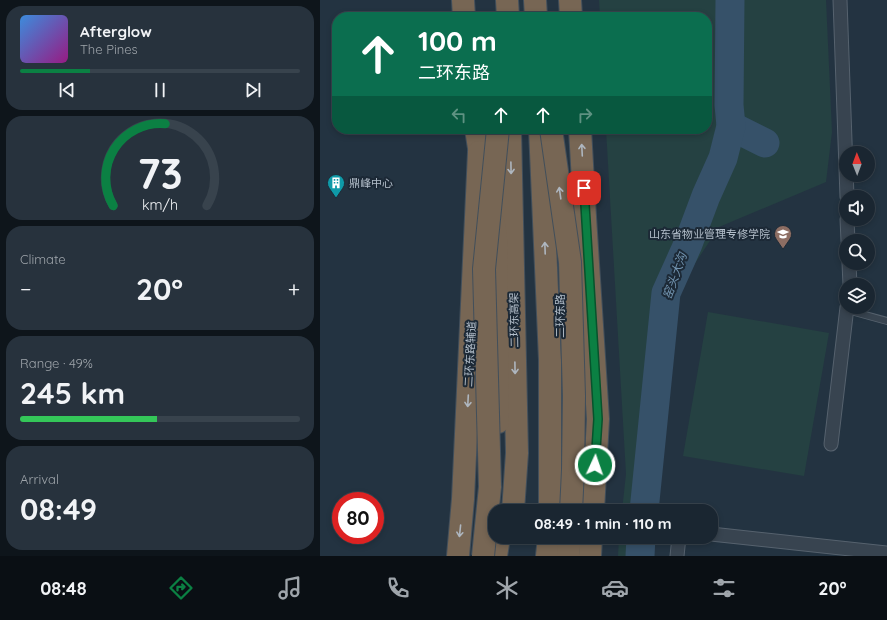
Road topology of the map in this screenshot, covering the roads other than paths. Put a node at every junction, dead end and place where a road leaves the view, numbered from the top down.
1 (463, 0) edge
2 (507, 0) edge
3 (535, 0) edge
4 (570, 0) edge
5 (840, 0) edge
6 (464, 12) edge
7 (508, 12) edge
8 (536, 12) edge
9 (571, 12) edge
10 (477, 134) edge
11 (498, 134) edge
12 (510, 134) edge
13 (540, 134) edge
14 (552, 134) edge
15 (580, 134) edge
16 (479, 152) junction
17 (847, 190) edge
18 (585, 217) junction
19 (846, 314) edge
20 (864, 314) edge
21 (887, 321) edge
22 (830, 444) dead end
23 (499, 504) edge
24 (513, 504) edge
25 (550, 504) edge
26 (560, 504) edge
27 (572, 504) edge
28 (592, 504) edge
29 (718, 535) edge
30 (498, 544) edge
31 (510, 544) edge
32 (548, 544) edge
33 (559, 544) edge
34 (569, 544) edge
35 (591, 544) edge
36 (678, 544) edge
37 (887, 553) edge
38 (458, 556) edge
39 (483, 556) edge
40 (496, 556) edge
41 (509, 556) edge
42 (547, 556) edge
43 (558, 556) edge
44 (568, 556) edge
45 (590, 556) edge
46 (677, 556) edge

1 - 6 highway
2 - 7 highway
3 - 8 highway
4 - 9 highway
5 - 17 street
10 - 16 highway
11 - 39 highway, bridge
12 -> 24 highway, 二环东高架
25 -> 13 highway
27 -> 14 highway, bridge
18 -> 15 highway
16 - 23 highway
16 -> 38 highway, 二环东路辅道
18 - 26 highway, 二环东路
18 - 28 highway
19 - 22 street
20 - 21 lane
29 - 37 street
30 - 40 highway
31 - 41 highway
32 - 42 highway
33 - 43 highway
34 - 44 highway
35 - 45 highway
36 - 46 street

